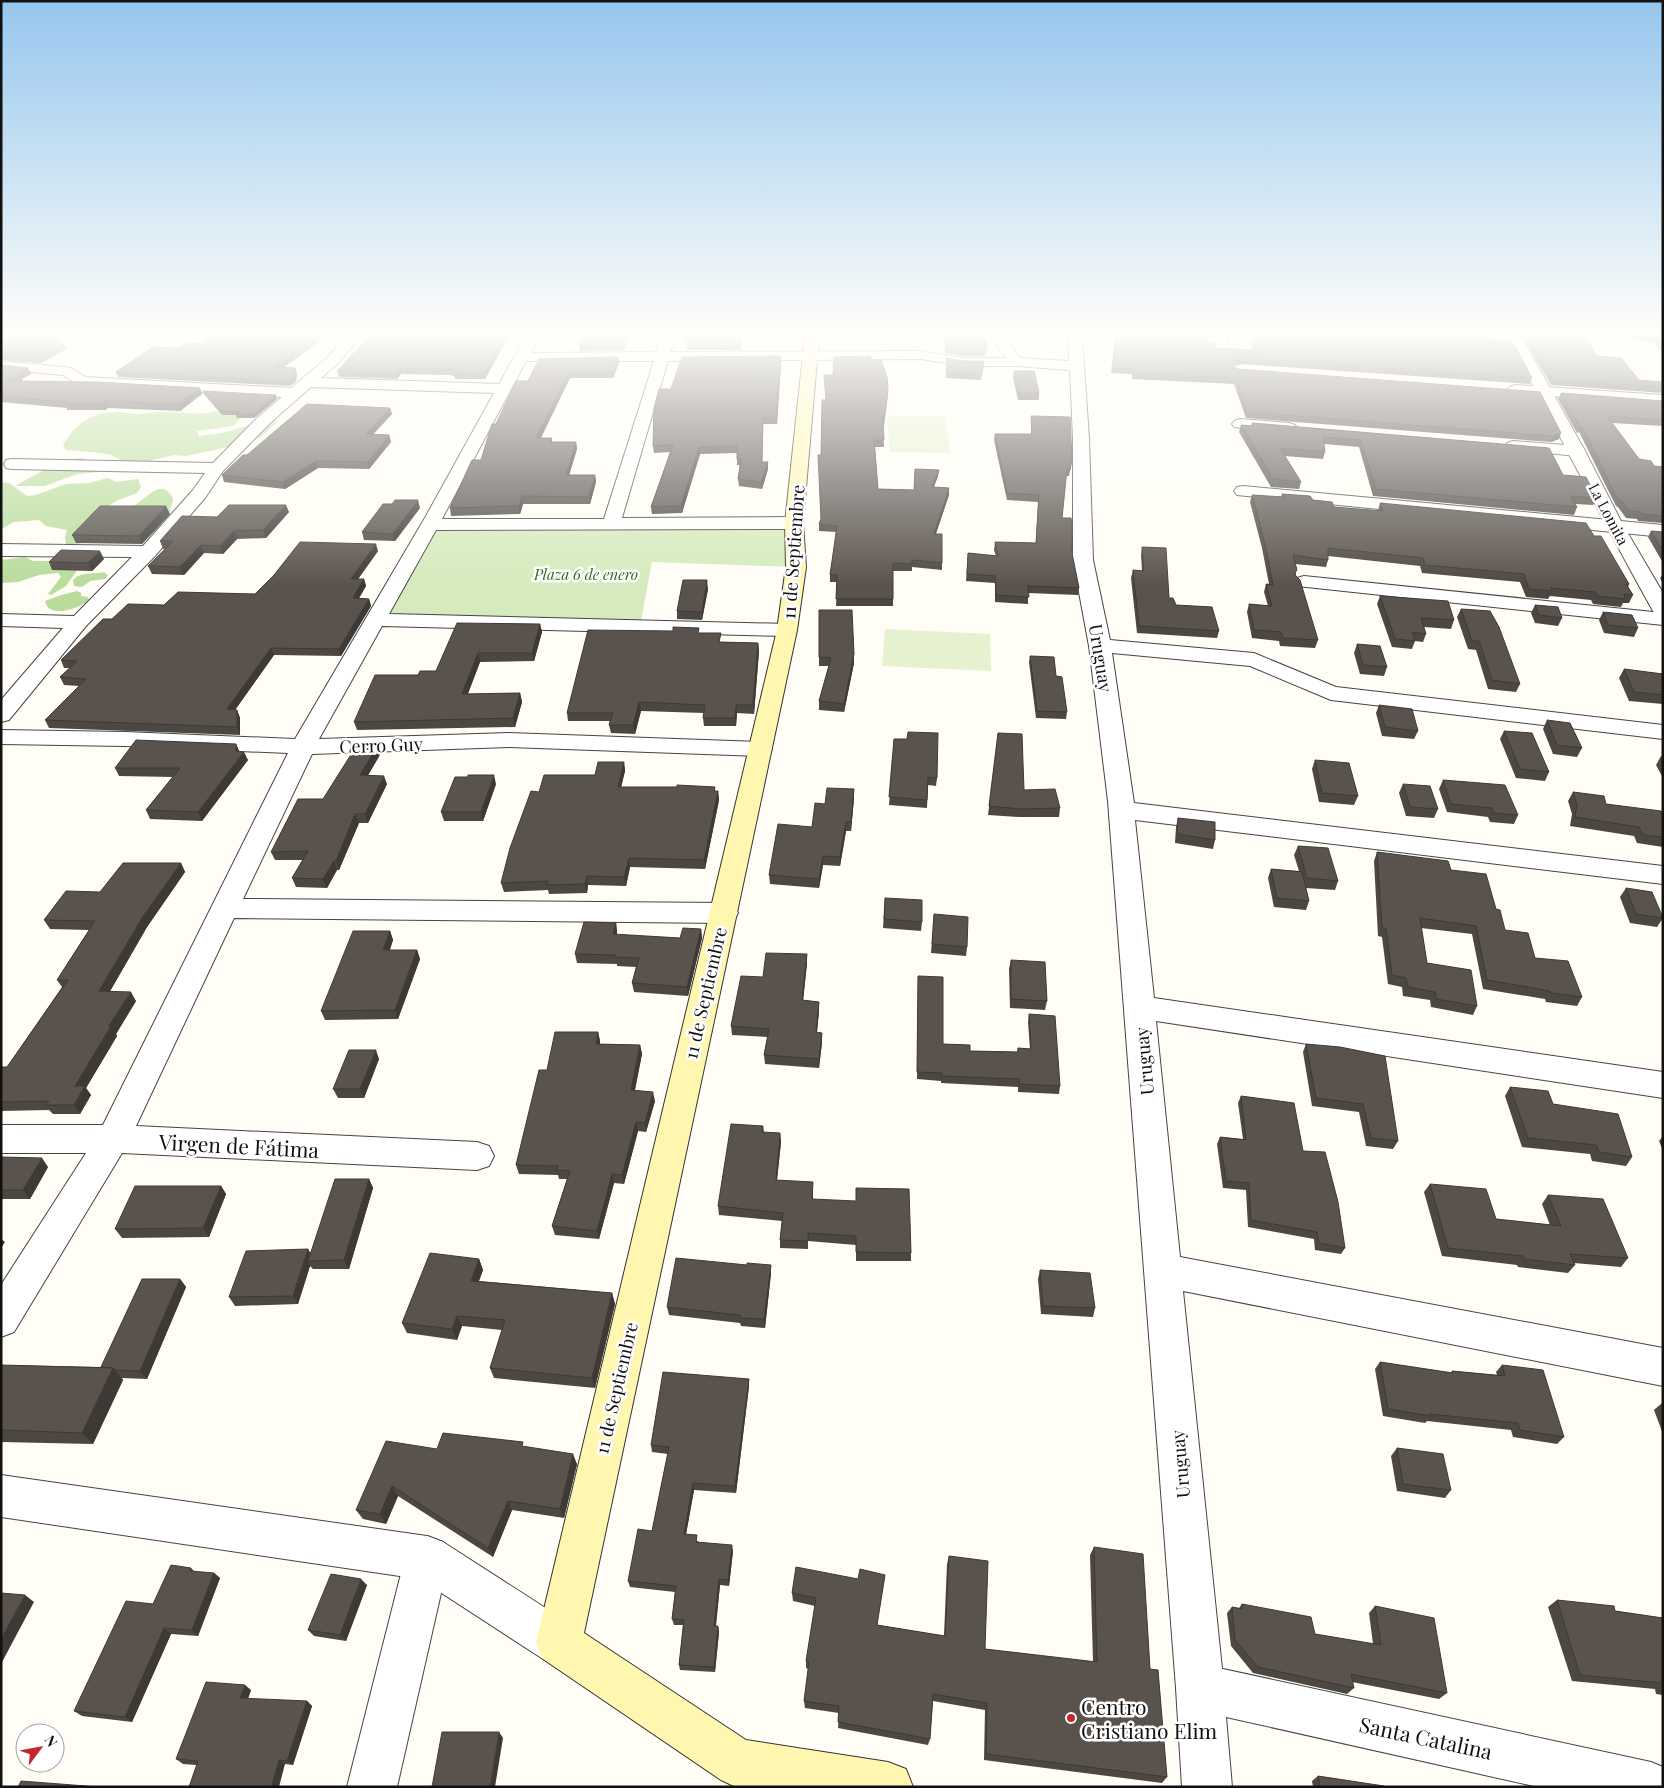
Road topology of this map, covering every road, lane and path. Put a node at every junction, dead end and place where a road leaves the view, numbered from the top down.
1 (267, 419) edge
2 (487, 419) edge
3 (642, 419) edge
4 (804, 419) edge
5 (1080, 419) edge
6 (1560, 419) edge
7 (1240, 424) edge
8 (1309, 429) edge
9 (1497, 444) edge
10 (1577, 451) junction
11 (12, 464) dead end
12 (217, 468) junction
13 (1243, 491) dead end
14 (794, 523) junction
15 (430, 524) junction
16 (611, 524) junction
17 (1614, 525) junction
18 (1663, 530) edge
19 (1, 550) edge
20 (148, 552) junction
21 (1304, 582) dead end
22 (1662, 610) edge
23 (1, 620) edge
24 (376, 620) junction
25 (79, 622) junction
26 (787, 630) junction
27 (1100, 646) junction
28 (1, 715) edge
29 (1663, 732) edge
30 (1, 737) edge
31 (303, 747) junction
32 (760, 749) junction
33 (1122, 810) junction
34 (1663, 875) edge
35 (225, 908) junction
36 (724, 912) junction
37 (1139, 1007) junction
38 (1663, 1084) edge
39 (1, 1139) edge
40 (113, 1140) junction
41 (477, 1156) dead end
42 (1162, 1270) junction
43 (1, 1319) edge
44 (1663, 1367) edge
45 (1, 1496) edge
46 (427, 1558) junction
47 (559, 1643) junction
48 (1200, 1688) junction
49 (372, 1787) edge
50 (888, 1787) edge
51 (1207, 1787) edge
52 (1651, 1787) edge

1 - 12 street
2 - 15 street
3 - 16 street
4 - 14 main road, 11 de Septiembre
5 - 27 street, Uruguay
6 - 10 street, La Lomita
7 - 8 street
9 - 10 street
10 - 17 street, La Lomita
11 - 12 street
12 - 20 street
13 - 17 street
14 - 16 street
14 - 26 main road, 11 de Septiembre
15 - 16 street
15 - 24 street
17 - 18 street
17 - 22 street, La Lomita
19 - 20 street
20 - 25 street
21 - 22 street
23 - 25 street
24 - 26 street
24 - 31 street
25 - 28 street
26 - 32 main road, 11 de Septiembre
27 - 29 street
27 - 33 street, Uruguay
30 - 31 street, Cerro Guy
31 - 32 street, Cerro Guy
31 - 35 street
32 - 36 main road, 11 de Septiembre
33 - 34 street
33 - 37 street, Uruguay
35 - 36 street
35 - 40 street
36 - 47 main road, 11 de Septiembre
37 - 38 street
37 - 42 street, Uruguay
39 - 40 street, Virgen de Fátima
40 - 41 street, Virgen de Fátima
40 - 43 street
42 - 44 street
42 - 48 street, Uruguay
45 - 46 street
46 - 47 street
46 - 49 street
47 - 50 main road
48 - 51 street, Uruguay
48 - 52 street, Santa Catalina

